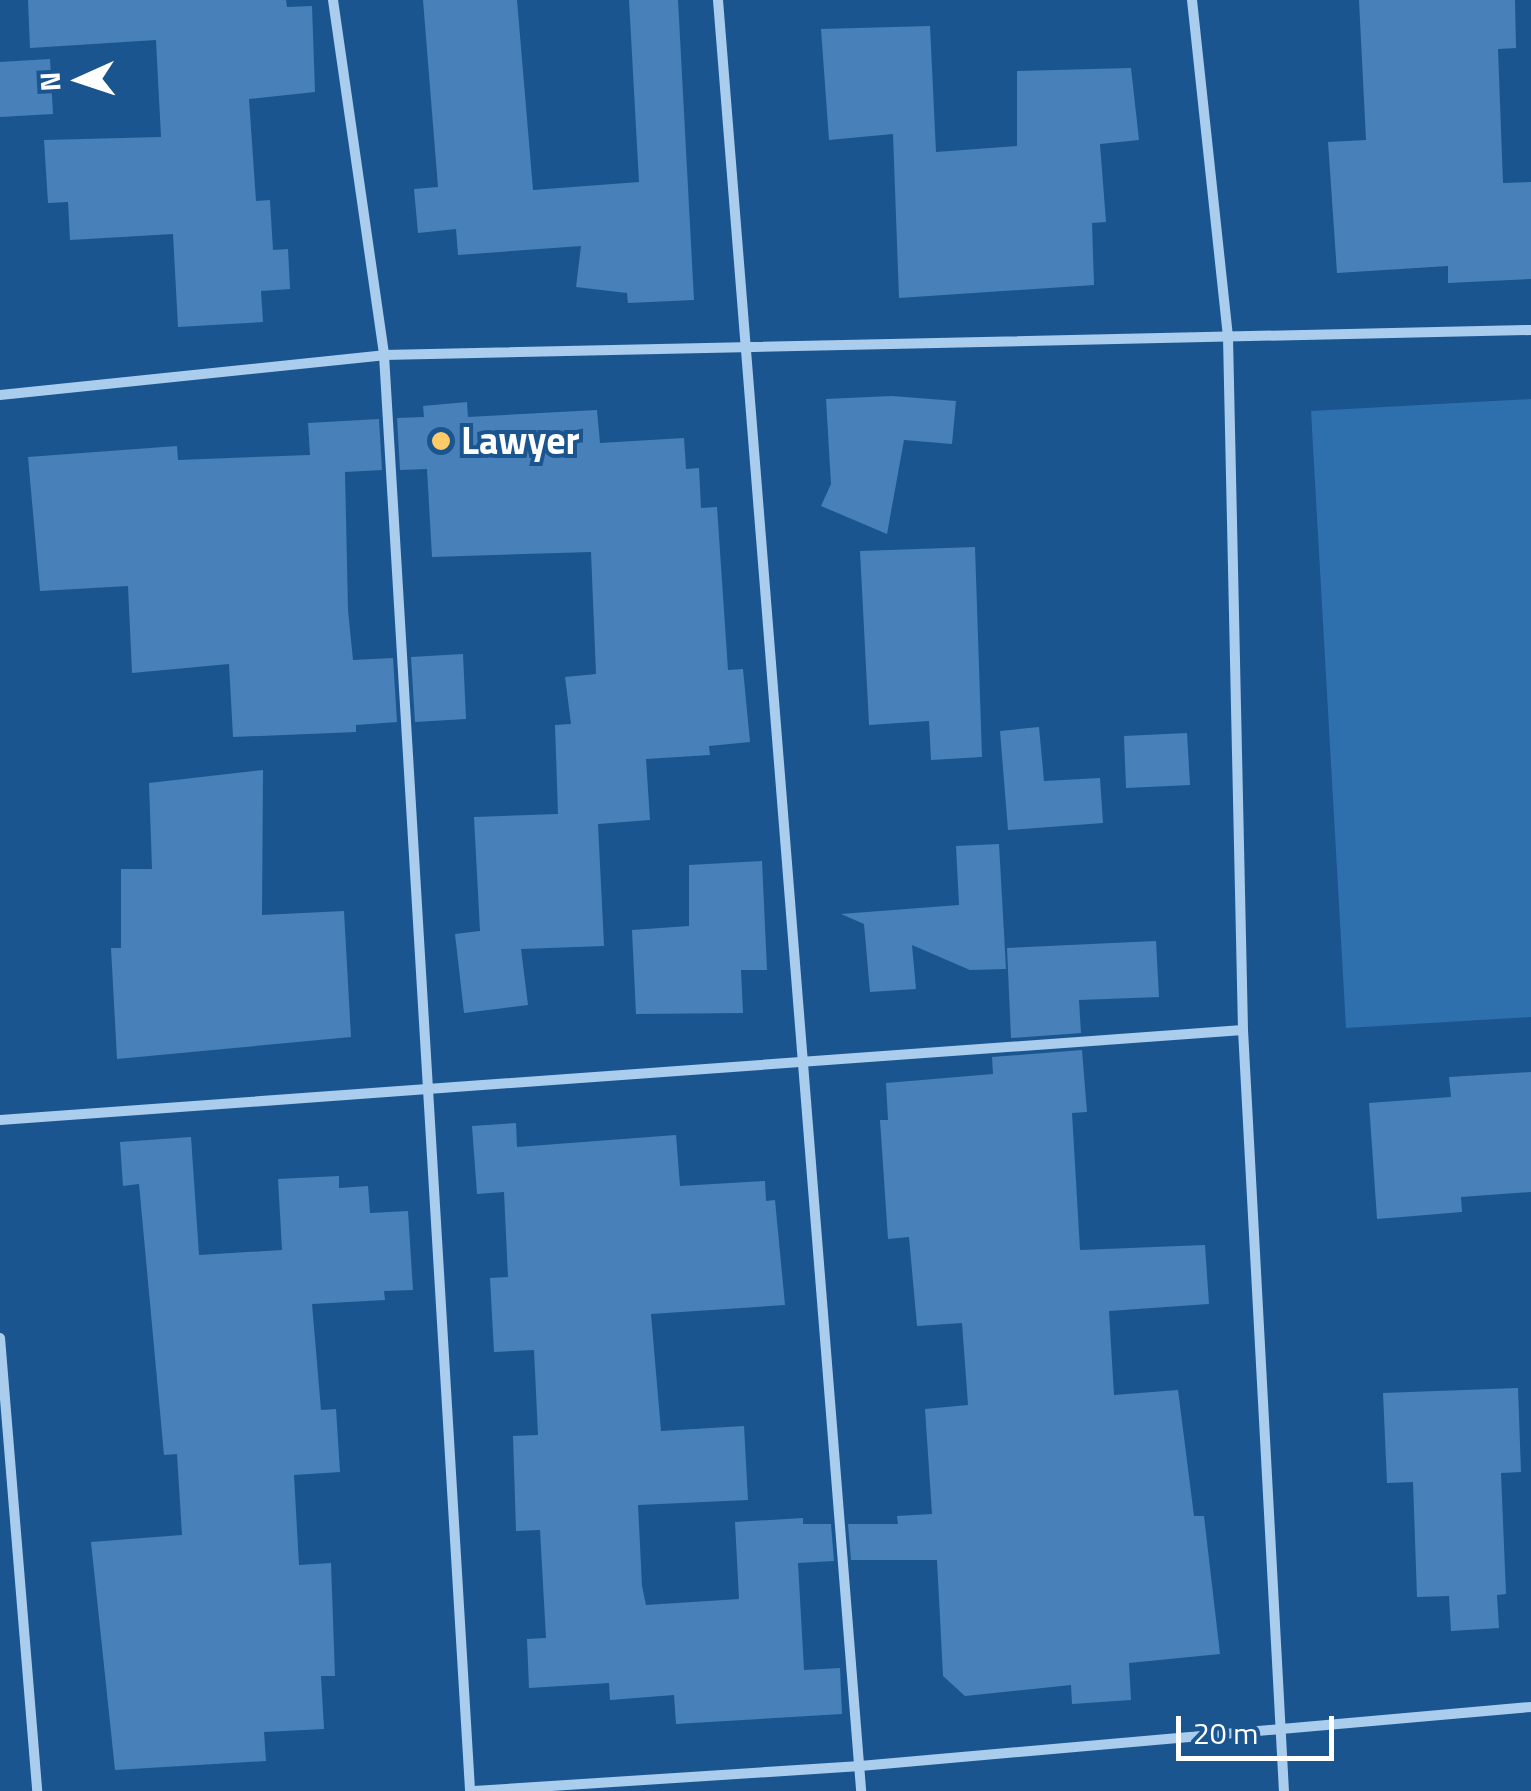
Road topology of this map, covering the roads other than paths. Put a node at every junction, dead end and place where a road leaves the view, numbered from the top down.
1 (333, 0) edge
2 (718, 0) edge
3 (1192, 0) edge
4 (1531, 330) edge
5 (1228, 337) junction
6 (748, 346) junction
7 (384, 355) junction
8 (0, 394) edge
9 (1243, 1030) junction
10 (804, 1061) junction
11 (429, 1089) junction
12 (0, 1120) edge
13 (0, 1338) edge
14 (1531, 1707) edge
15 (1280, 1732) junction
16 (860, 1766) junction
17 (37, 1791) edge
18 (472, 1791) edge
19 (861, 1791) edge
20 (1284, 1791) edge

1 - 7 street
2 - 6 street
3 - 5 street
4 - 5 street
5 - 6 street
5 - 9 street
6 - 7 street
6 - 10 street
7 - 8 street
7 - 11 street
9 - 10 street
9 - 15 street
10 - 11 street
10 - 16 street
11 - 12 street
11 - 18 street
13 - 17 street
14 - 15 street
15 - 16 street
15 - 20 street
16 - 18 street
16 - 19 street

